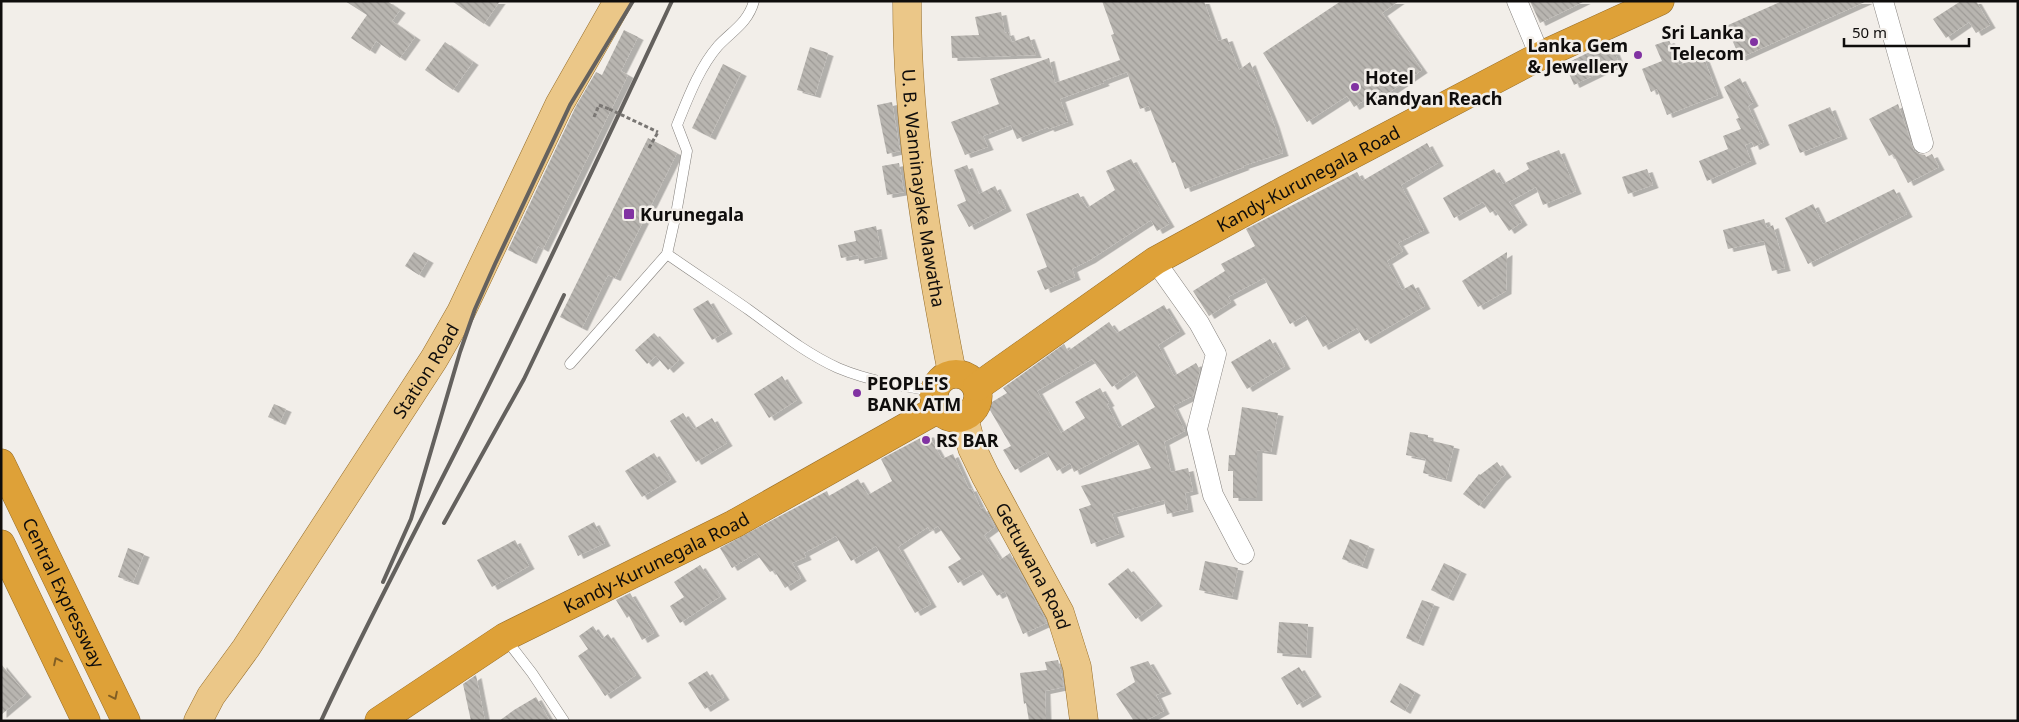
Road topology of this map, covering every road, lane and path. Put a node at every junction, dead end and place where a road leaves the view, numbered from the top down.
1 (618, 1) edge
2 (754, 1) edge
3 (907, 1) edge
4 (1517, 1) edge
5 (1660, 1) edge
6 (1883, 1) edge
7 (1540, 56) junction
8 (594, 117) dead end
9 (1923, 143) dead end
10 (649, 148) dead end
11 (667, 254) junction
12 (1155, 261) junction
13 (570, 364) dead end
14 (977, 387) junction
15 (941, 391) junction
16 (964, 417) junction
17 (1, 464) edge
18 (1, 544) edge
19 (1244, 554) dead end
20 (505, 637) junction
21 (86, 721) edge
22 (126, 721) edge
23 (198, 721) edge
24 (378, 721) edge
25 (564, 721) edge
26 (1084, 721) edge

1 - 23 main road, Station Road
2 - 11 lane
3 - 15 main road, U. B. Wanninayake Mawatha
4 - 7 street
5 - 7 highway, Kandy-Kurunegala Road
6 - 9 street
7 - 12 highway, Kandy-Kurunegala Road
8 - 10 path, bridge
11 - 13 lane
11 - 15 lane
12 - 14 highway, Kandy-Kurunegala Road
12 - 19 street
14 - 15 highway
14 - 16 highway
15 - 16 highway
15 - 20 highway, Kandy-Kurunegala Road
16 - 26 main road, Gettuwana Road
17 -> 22 highway, Central Expressway
21 -> 18 highway, Central Expressway
20 - 24 highway, Kandy-Kurunegala Road
20 - 25 lane

